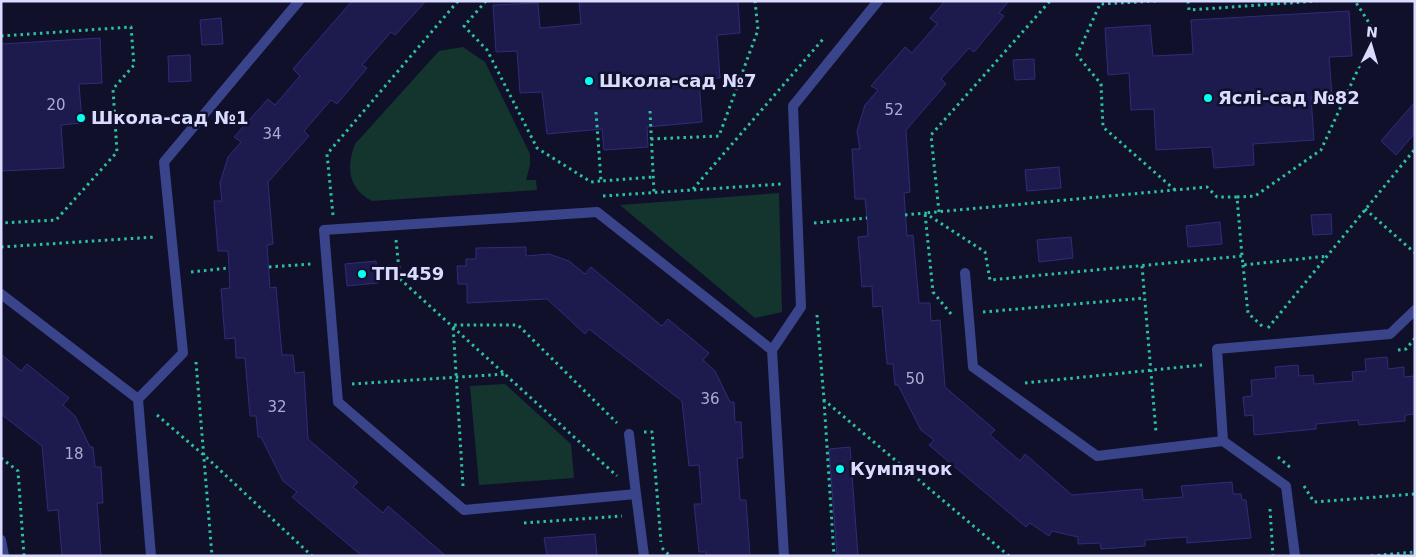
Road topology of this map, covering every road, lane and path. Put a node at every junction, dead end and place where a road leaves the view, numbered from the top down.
1 (299, 1) edge
2 (458, 1) edge
3 (486, 1) edge
4 (755, 1) edge
5 (878, 1) edge
6 (1050, 1) edge
7 (1156, 1) edge
8 (1188, 1) edge
9 (1317, 1) edge
10 (1355, 1) edge
11 (830, 31) dead end
12 (1, 36) edge
13 (650, 111) dead end
14 (596, 112) dead end
15 (651, 139) junction
16 (1415, 149) edge
17 (653, 177) junction
18 (601, 181) junction
19 (796, 183) junction
20 (1175, 190) junction
21 (654, 192) dead end
22 (1237, 197) junction
23 (1365, 210) junction
24 (940, 212) junction
25 (925, 213) junction
26 (814, 215) dead end
27 (906, 215) dead end
28 (866, 218) dead end
29 (1, 223) edge
30 (814, 223) junction
31 (395, 225) junction
32 (324, 230) junction
33 (814, 232) dead end
34 (170, 237) junction
35 (1, 247) edge
36 (1415, 253) edge
37 (1242, 256) junction
38 (1328, 256) junction
39 (1243, 265) junction
40 (1142, 266) junction
41 (268, 267) dead end
42 (965, 273) dead end
43 (312, 274) dead end
44 (1, 294) edge
45 (1144, 298) junction
46 (1415, 310) edge
47 (816, 314) dead end
48 (968, 314) junction
49 (957, 322) dead end
50 (452, 325) junction
51 (1266, 330) junction
52 (1415, 338) edge
53 (1253, 346) junction
54 (772, 350) junction
55 (1390, 350) dead end
56 (1218, 364) junction
57 (1150, 370) junction
58 (506, 374) junction
59 (457, 377) junction
60 (337, 386) junction
61 (999, 386) junction
62 (138, 399) junction
63 (824, 400) junction
64 (629, 434) junction
65 (1223, 441) junction
66 (1158, 448) junction
67 (1273, 454) dead end
68 (206, 457) junction
69 (1, 458) edge
70 (1294, 472) dead end
71 (1299, 479) dead end
72 (636, 494) junction
73 (1415, 494) edge
74 (1270, 507) dead end
75 (464, 510) junction
76 (628, 515) dead end
77 (521, 524) dead end
78 (1, 540) edge
79 (1415, 552) edge
80 (4, 556) edge
81 (24, 556) edge
82 (151, 556) edge
83 (212, 556) edge
84 (312, 556) edge
85 (644, 556) edge
86 (670, 556) edge
87 (784, 556) edge
88 (834, 556) edge
89 (1009, 556) edge
90 (1273, 556) edge
91 (1295, 556) edge
92 (1371, 556) edge

1 - 34 lane
2 - 32 path
3 - 18 path
4 - 15 path
5 - 19 lane
6 - 24 path
7 - 20 path
8 - 9 path
10 - 22 path
11 - 19 path
12 - 29 path
13 - 15 path
14 - 18 path
15 - 17 path
16 - 23 path
17 - 18 path
17 - 21 path
19 - 54 lane
20 - 22 path
20 - 24 path
22 - 37 path
23 - 36 path
23 - 38 path
24 - 25 path
25 - 27 path
25 - 40 path
25 - 49 path
26 - 30 path
28 - 30 path
30 - 33 path
31 - 32 lane
31 - 50 path
31 - 54 lane
32 - 60 lane
34 - 35 path
34 - 62 lane
37 - 39 path
37 - 40 path
38 - 39 path
38 - 51 path
39 - 51 path
40 - 45 path
41 - 43 path
42 - 48 lane
44 - 62 lane
45 - 48 path
45 - 57 path
46 - 53 lane
47 - 63 path
48 - 61 lane
50 - 58 path
50 - 59 path
50 - 64 path
51 - 53 path
52 - 55 path
53 - 56 lane
54 - 87 lane
56 - 57 path
56 - 65 lane
57 - 61 path
57 - 66 path
58 - 59 path
58 - 72 path
59 - 60 path
59 - 75 path
60 - 75 lane
61 - 66 lane
62 - 68 path
62 - 82 lane
63 - 88 path
63 - 89 path
64 - 72 lane
64 - 86 path
65 - 66 lane
65 - 91 lane
67 - 70 path
68 - 83 path
68 - 84 path
69 - 81 path
71 - 73 path
72 - 75 lane
72 - 85 lane
74 - 90 path
76 - 77 path
78 - 80 lane
79 - 92 path

